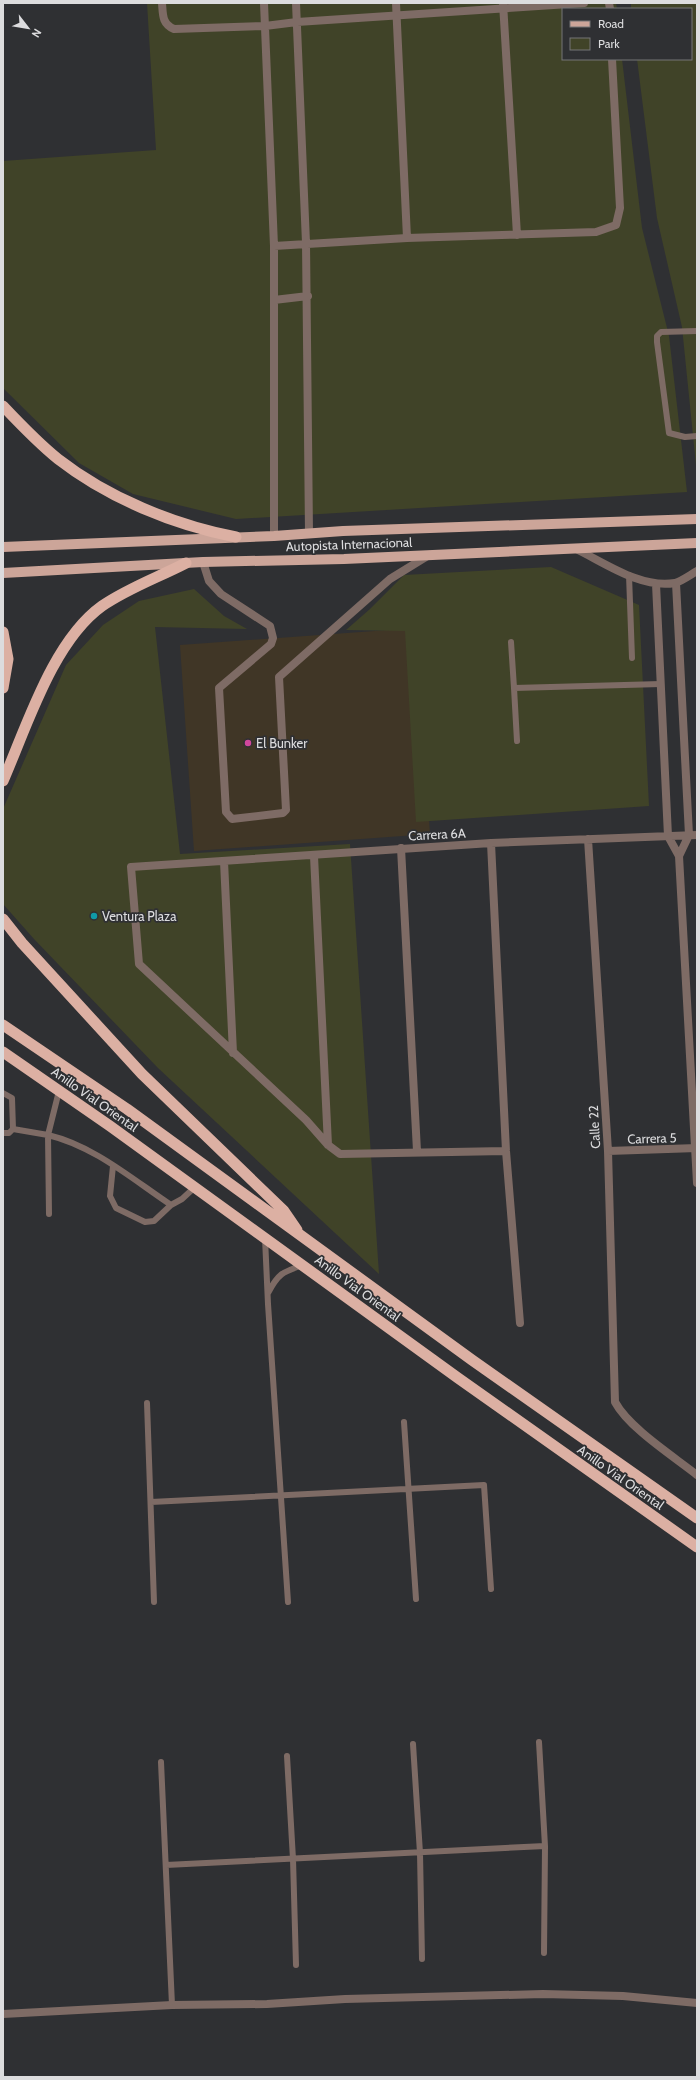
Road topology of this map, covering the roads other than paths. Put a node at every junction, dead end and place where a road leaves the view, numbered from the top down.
1 (162, 3) edge
2 (264, 3) edge
3 (296, 3) edge
4 (396, 3) edge
5 (584, 3) edge
6 (503, 6) edge
7 (396, 15) junction
8 (297, 22) junction
9 (265, 26) junction
10 (612, 60) edge
11 (517, 234) junction
12 (407, 238) junction
13 (306, 243) junction
14 (274, 246) junction
15 (308, 296) junction
16 (274, 300) junction
17 (697, 331) edge
18 (3, 406) edge
19 (697, 436) edge
20 (697, 519) edge
21 (310, 533) junction
22 (274, 536) junction
23 (236, 537) junction
24 (697, 543) edge
25 (3, 547) edge
26 (576, 549) junction
27 (431, 554) junction
28 (203, 562) junction
29 (186, 563) junction
30 (697, 571) edge
31 (3, 573) edge
32 (629, 575) junction
33 (676, 583) junction
34 (656, 584) junction
35 (3, 632) edge
36 (512, 642) dead end
37 (632, 658) dead end
38 (661, 684) junction
39 (3, 688) edge
40 (514, 688) junction
41 (517, 741) dead end
42 (3, 781) edge
43 (693, 835) edge
44 (668, 836) junction
45 (588, 839) junction
46 (491, 843) junction
47 (401, 848) junction
48 (314, 856) junction
49 (679, 856) junction
50 (224, 862) junction
51 (3, 919) edge
52 (3, 1025) edge
53 (3, 1052) edge
54 (233, 1053) junction
55 (59, 1091) junction
56 (3, 1093) edge
57 (13, 1130) junction
58 (3, 1133) edge
59 (48, 1135) junction
60 (328, 1145) junction
61 (696, 1148) edge
62 (417, 1151) junction
63 (506, 1151) junction
64 (608, 1151) junction
65 (113, 1166) junction
66 (697, 1183) edge
67 (195, 1187) junction
68 (170, 1205) junction
69 (49, 1214) dead end
70 (265, 1237) junction
71 (302, 1237) junction
72 (303, 1264) junction
73 (267, 1295) junction
74 (520, 1323) dead end
75 (147, 1404) dead end
76 (404, 1422) dead end
77 (697, 1475) edge
78 (410, 1488) junction
79 (280, 1496) junction
80 (151, 1502) junction
81 (697, 1518) edge
82 (697, 1547) edge
83 (491, 1589) dead end
84 (416, 1599) dead end
85 (154, 1602) dead end
86 (288, 1602) dead end
87 (539, 1742) dead end
88 (413, 1744) dead end
89 (287, 1756) dead end
90 (161, 1762) dead end
91 (545, 1846) junction
92 (420, 1853) junction
93 (293, 1859) junction
94 (166, 1865) junction
95 (544, 1953) dead end
96 (422, 1959) dead end
97 (296, 1965) dead end
98 (697, 2003) edge
99 (172, 2005) junction
100 (3, 2014) edge

1 - 9 street
2 - 9 street
3 - 8 street
4 - 7 street
5 - 6 street
6 - 7 street
6 - 11 street
7 - 8 street
7 - 12 street
8 - 9 street
8 - 13 street
9 - 14 street
10 - 11 street
11 - 12 street
12 - 13 street
13 - 14 street
13 - 15 street
14 - 16 street
15 - 16 street
15 - 21 street
16 - 22 street
17 - 19 lane
18 - 23 highway
20 - 21 main road, Autopista Internacional
21 - 22 main road, Autopista Internacional
22 - 23 main road, Autopista Internacional
23 - 25 main road, Autopista Internacional
24 - 26 main road, Autopista Internacional
26 - 27 main road, Autopista Internacional
26 - 32 street
27 - 28 main road, Autopista Internacional
27 - 28 street
28 - 29 main road, Autopista Internacional
29 - 31 main road, Autopista Internacional
29 - 42 highway
30 - 33 street
32 - 34 street
32 - 37 lane
33 - 34 street
33 - 43 street
34 - 38 street
35 - 39 highway
36 - 40 lane
38 - 40 lane
38 - 44 street
40 - 41 lane
43 - 44 street, Carrera 6A
43 - 49 street
44 - 45 street, Carrera 6A
44 - 49 street
45 - 46 street, Carrera 6A
45 - 64 street, Calle 22
46 - 47 street, Carrera 6A
46 - 63 street
47 - 48 street, Carrera 6A
47 - 62 street
48 - 50 street, Carrera 6A
48 - 60 street
49 - 61 street
50 - 54 street
50 - 54 street, Carrera 6A
51 - 71 highway
52 - 71 highway, Anillo Vial Oriental
53 - 55 highway, Anillo Vial Oriental
54 - 60 street
55 - 59 lane
55 - 67 highway, Anillo Vial Oriental
56 - 57 lane
57 - 58 lane
57 - 59 lane
59 - 65 lane
59 - 69 lane
60 - 62 street
61 - 64 street, Carrera 5
61 - 66 street
62 - 63 street
63 - 74 street
64 - 77 street, Calle 22
65 - 68 lane
65 - 68 lane
67 - 68 lane
67 - 70 highway, Anillo Vial Oriental
70 - 72 highway, Anillo Vial Oriental
70 - 73 lane
71 - 81 highway, Anillo Vial Oriental
72 - 73 lane
72 - 82 highway, Anillo Vial Oriental
73 - 79 lane
75 - 80 lane
76 - 78 lane
78 - 79 lane
78 - 83 lane
78 - 84 lane
79 - 80 lane
79 - 86 lane
80 - 85 lane
87 - 91 lane
88 - 92 lane
89 - 93 lane
90 - 94 lane
91 - 92 lane
91 - 95 lane
92 - 93 lane
92 - 96 lane
93 - 94 lane
93 - 97 lane
94 - 99 lane
98 - 99 street
99 - 100 street

